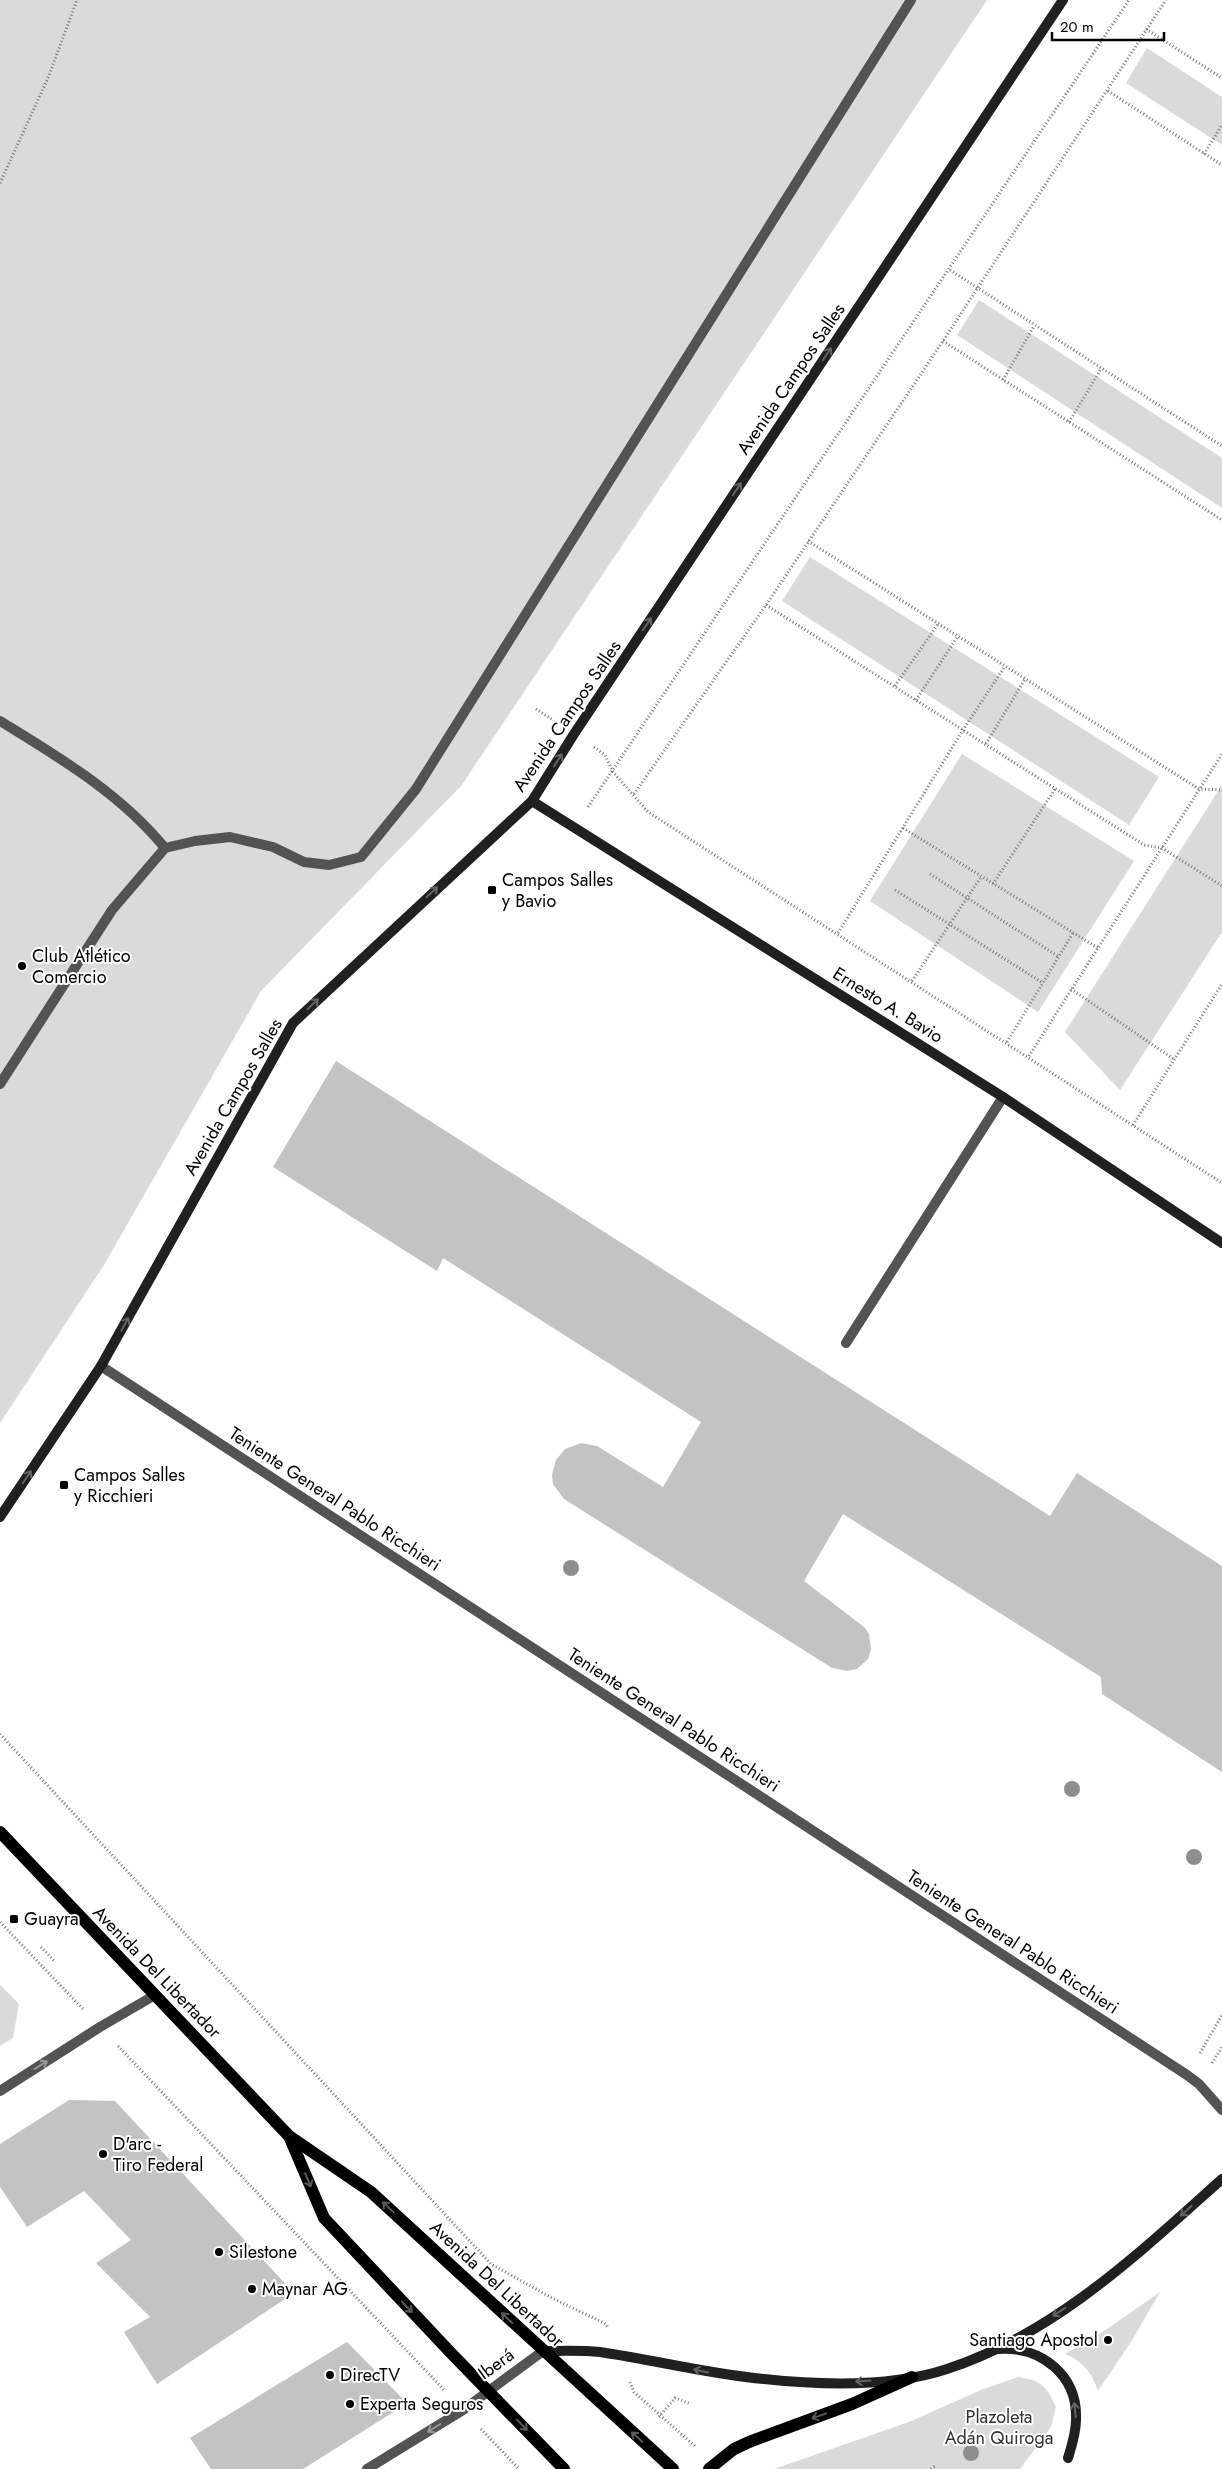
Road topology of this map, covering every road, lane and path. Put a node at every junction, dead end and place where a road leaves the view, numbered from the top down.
1 (77, 0) edge
2 (911, 0) edge
3 (1063, 0) edge
4 (1129, 0) edge
5 (1166, 0) edge
6 (1146, 29) junction
7 (1222, 78) edge
8 (1108, 91) junction
9 (1222, 125) edge
10 (1204, 154) junction
11 (1222, 165) edge
12 (0, 183) edge
13 (950, 270) junction
14 (977, 288) junction
15 (1034, 326) junction
16 (943, 341) junction
17 (1101, 369) junction
18 (1003, 380) junction
19 (1069, 422) junction
20 (1222, 446) edge
21 (1222, 520) edge
22 (808, 541) junction
23 (766, 605) junction
24 (938, 624) junction
25 (958, 636) junction
26 (1005, 666) junction
27 (1025, 679) junction
28 (895, 686) junction
29 (916, 700) junction
30 (536, 709) dead end
31 (0, 721) edge
32 (963, 730) junction
33 (574, 734) junction
34 (986, 744) junction
35 (1222, 754) edge
36 (613, 772) junction
37 (1055, 788) junction
38 (1199, 789) junction
39 (1222, 790) edge
40 (634, 794) junction
41 (532, 801) junction
42 (574, 826) junction
43 (903, 828) junction
44 (165, 848) junction
45 (1162, 848) junction
46 (930, 874) dead end
47 (981, 876) junction
48 (993, 884) junction
49 (1222, 886) edge
50 (895, 890) dead end
51 (967, 898) junction
52 (950, 924) junction
53 (838, 933) junction
54 (1073, 933) junction
55 (1098, 948) junction
56 (1059, 957) junction
57 (912, 981) junction
58 (1044, 983) junction
59 (1222, 984) edge
60 (1071, 989) junction
61 (1007, 1042) junction
62 (1028, 1056) junction
63 (1175, 1060) junction
64 (0, 1084) edge
65 (1003, 1097) junction
66 (1133, 1125) junction
67 (1222, 1182) edge
68 (1222, 1243) edge
69 (846, 1343) dead end
70 (101, 1366) junction
71 (0, 1517) edge
72 (0, 1734) edge
73 (0, 1832) edge
74 (0, 1922) edge
75 (41, 1947) dead end
76 (55, 1962) dead end
77 (155, 1995) junction
78 (1222, 2015) edge
79 (100, 2027) junction
80 (1187, 2075) junction
81 (0, 2091) edge
82 (1222, 2110) edge
83 (288, 2136) junction
84 (1222, 2179) edge
85 (994, 2349) junction
86 (543, 2351) junction
87 (618, 2356) junction
88 (912, 2377) junction
89 (488, 2390) junction
90 (691, 2404) dead end
91 (463, 2410) junction
92 (660, 2415) junction
93 (657, 2420) dead end
94 (1068, 2458) dead end
95 (712, 2466) edge
96 (367, 2469) edge
97 (519, 2469) edge
98 (564, 2469) edge
99 (673, 2469) edge

1 - 12 path
2 - 44 street
33 -> 3 main road, Avenida Campos Salles
4 - 13 path
5 - 6 path
6 - 7 path
6 - 8 path
8 - 10 path
8 - 14 path
9 - 10 path
10 - 11 path
13 - 14 path
13 - 36 path
14 - 15 path
14 - 16 path
15 - 17 path
15 - 18 path
16 - 18 path
16 - 22 path
17 - 19 path
17 - 20 path
18 - 19 path
19 - 21 path
22 - 23 path
22 - 24 path
23 - 28 path
23 - 40 path
24 - 25 path
24 - 28 path
25 - 26 path
25 - 29 path
26 - 27 path
26 - 32 path
27 - 34 path
27 - 38 path
28 - 29 path
29 - 32 path
30 - 33 path
31 - 44 street
32 - 34 path
32 - 43 path
33 - 36 path
41 -> 33 main road, Avenida Campos Salles
34 - 37 path
35 - 38 path
36 - 40 path
36 - 42 path
37 - 45 path
37 - 48 path
38 - 39 path
38 - 45 path
40 - 53 path
41 - 42 main road, Ernesto A. Bavio
70 -> 41 main road, Avenida Campos Salles
42 - 65 main road, Ernesto A. Bavio
43 - 47 path
43 - 53 path
44 - 64 street
45 - 49 path
45 - 55 path
46 - 51 path
47 - 48 path
47 - 51 path
48 - 54 path
50 - 52 path
51 - 52 path
51 - 56 path
52 - 57 path
52 - 58 path
53 - 57 path
54 - 55 path
54 - 56 path
55 - 60 path
56 - 58 path
57 - 61 path
58 - 61 path
59 - 63 path
60 - 62 path
60 - 63 path
61 - 62 path
62 - 66 path
63 - 66 path
65 - 68 main road, Ernesto A. Bavio
65 - 69 street
66 - 67 path
71 -> 70 main road, Avenida Campos Salles
70 - 80 street, Teniente General Pablo Ricchieri
72 - 87 path
73 - 77 main road, Avenida Del Libertador
74 - 79 path
75 - 76 path
77 - 79 street
77 - 83 main road, Avenida Del Libertador
78 - 80 path
81 -> 79 street
79 - 91 path
80 - 82 street, Teniente General Pablo Ricchieri
86 -> 83 main road, Avenida Del Libertador
83 -> 89 main road, Avenida Del Libertador
84 -> 85 main road
85 - 88 main road
94 -> 85 main road
86 - 87 main road
86 - 89 street, Iberá
99 -> 86 main road, Avenida Del Libertador
88 -> 87 main road
87 - 92 path
88 -> 95 main road
89 - 91 street, Iberá
89 -> 98 main road, Avenida Del Libertador
90 - 92 path
91 -> 96 street, Iberá
91 - 97 path
92 - 93 path
92 - 95 path

